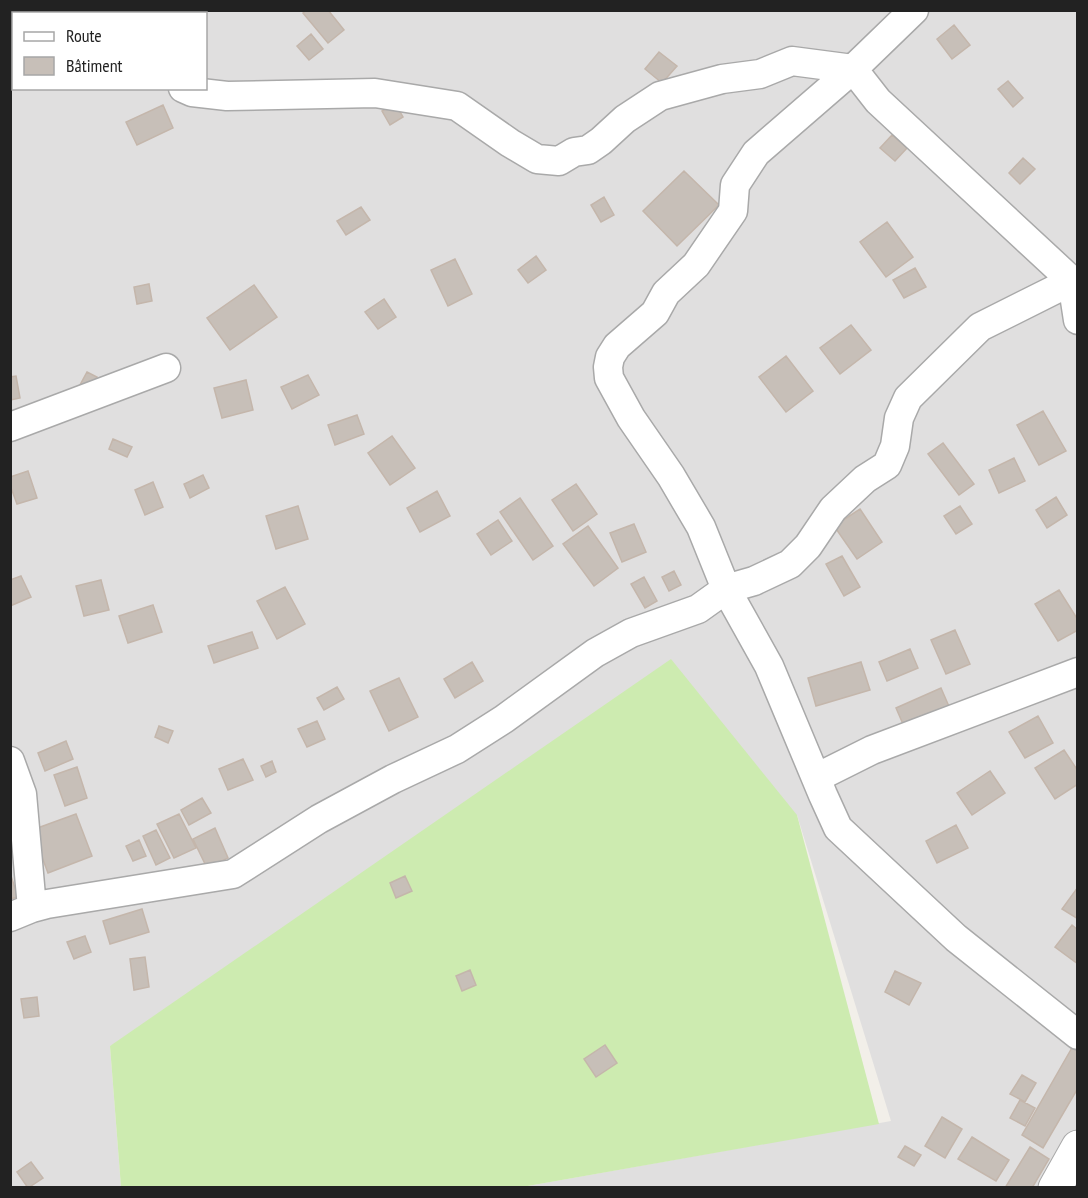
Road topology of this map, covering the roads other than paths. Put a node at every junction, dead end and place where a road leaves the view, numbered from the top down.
1 (914, 10) edge
2 (852, 69) junction
3 (188, 90) edge
4 (1076, 278) edge
5 (1077, 320) edge
6 (166, 368) dead end
7 (10, 427) edge
8 (726, 589) junction
9 (1077, 672) edge
10 (10, 761) edge
11 (816, 778) junction
12 (21, 912) edge
13 (1077, 1035) edge
14 (1077, 1147) edge
15 (1054, 1188) edge

1 - 2 street
2 - 3 street
2 - 4 street
2 - 8 street
4 - 5 street
4 - 8 street
6 - 7 street
8 - 11 street
8 - 12 street
9 - 11 street
10 - 12 street
11 - 13 street
14 - 15 street

